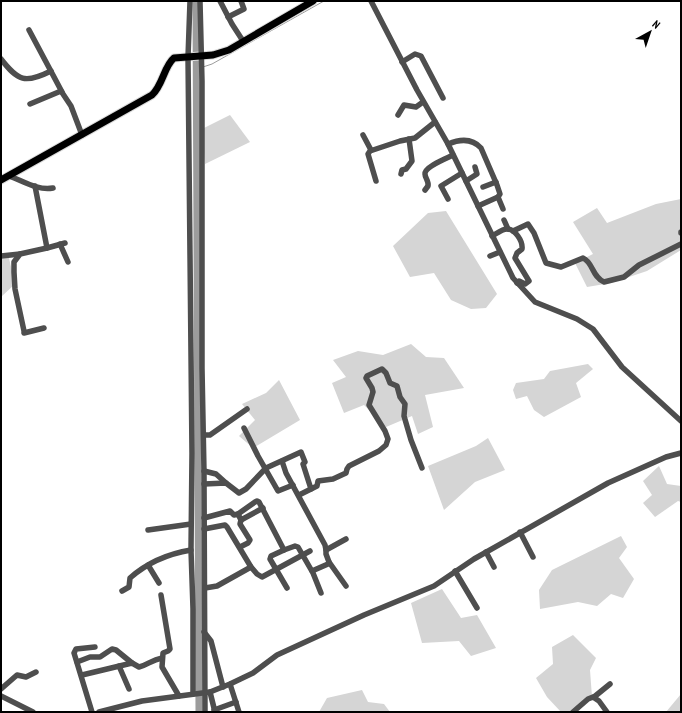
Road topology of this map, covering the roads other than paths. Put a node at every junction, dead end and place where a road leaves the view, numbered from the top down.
1 (190, 1) edge
2 (200, 1) edge
3 (220, 1) edge
4 (241, 1) edge
5 (313, 1) edge
6 (371, 1) edge
7 (228, 17) junction
8 (28, 30) dead end
9 (244, 41) junction
10 (195, 57) junction
11 (1, 59) edge
12 (402, 62) junction
13 (51, 71) junction
14 (62, 92) junction
15 (443, 98) dead end
16 (423, 102) junction
17 (30, 104) dead end
18 (398, 115) dead end
19 (435, 122) junction
20 (82, 135) junction
21 (363, 135) dead end
22 (409, 139) junction
23 (448, 144) junction
24 (371, 150) junction
25 (453, 155) junction
26 (475, 167) dead end
27 (462, 173) junction
28 (401, 174) dead end
29 (9, 176) junction
30 (1, 180) edge
31 (376, 181) dead end
32 (466, 182) junction
33 (496, 182) junction
34 (35, 186) junction
35 (483, 187) dead end
36 (54, 188) dead end
37 (425, 190) dead end
38 (498, 197) junction
39 (448, 199) dead end
40 (478, 206) junction
41 (503, 209) dead end
42 (504, 220) dead end
43 (510, 230) junction
44 (492, 236) junction
45 (681, 244) edge
46 (47, 248) junction
47 (512, 249) dead end
48 (500, 252) junction
49 (20, 254) junction
50 (1, 256) edge
51 (490, 256) dead end
52 (516, 256) junction
53 (68, 262) dead end
54 (517, 283) junction
55 (44, 328) dead end
56 (247, 409) dead end
57 (681, 422) edge
58 (244, 428) dead end
59 (204, 434) junction
60 (681, 453) edge
61 (282, 461) junction
62 (266, 468) junction
63 (422, 468) dead end
64 (204, 471) junction
65 (226, 483) junction
66 (204, 484) junction
67 (293, 485) junction
68 (311, 488) junction
69 (299, 495) junction
70 (263, 508) junction
71 (238, 514) junction
72 (204, 518) junction
73 (241, 520) junction
74 (191, 524) junction
75 (204, 529) junction
76 (148, 530) dead end
77 (520, 532) junction
78 (346, 539) dead end
79 (240, 548) junction
80 (191, 550) junction
81 (284, 550) junction
82 (326, 550) junction
83 (310, 552) dead end
84 (486, 552) junction
85 (304, 555) junction
86 (533, 557) dead end
87 (329, 562) junction
88 (148, 565) junction
89 (494, 567) dead end
90 (251, 568) junction
91 (276, 570) junction
92 (312, 571) junction
93 (455, 571) junction
94 (159, 583) dead end
95 (346, 586) dead end
96 (204, 588) junction
97 (287, 588) dead end
98 (122, 590) dead end
99 (321, 593) dead end
100 (161, 595) dead end
101 (477, 608) dead end
102 (204, 632) junction
103 (95, 647) dead end
104 (162, 658) junction
105 (77, 662) junction
106 (132, 663) junction
107 (119, 666) junction
108 (36, 672) dead end
109 (82, 676) junction
110 (230, 684) junction
111 (610, 684) dead end
112 (223, 687) junction
113 (1, 689) edge
114 (129, 689) dead end
115 (206, 693) junction
116 (193, 694) junction
117 (1, 696) edge
118 (179, 696) junction
119 (594, 697) junction
120 (236, 702) junction
121 (215, 711) edge
122 (32, 712) edge
123 (92, 712) edge
124 (99, 712) edge
125 (205, 712) edge
126 (239, 712) edge
127 (573, 712) edge
128 (607, 712) edge

1 - 10 street
2 - 10 street
3 - 7 street
4 - 7 street
5 - 9 main road
6 - 12 street
7 - 9 street
8 - 13 street
9 - 10 main road
10 - 20 main road
10 - 59 street
10 - 74 street
11 - 13 street
12 - 15 street
12 - 16 street
13 - 14 street
14 - 17 street
14 - 20 street
16 - 18 street
16 - 19 street
19 - 22 street
19 - 23 street
20 - 29 main road
21 - 24 street
22 - 24 street
22 - 28 street
23 - 25 street
23 - 33 street
24 - 31 street
25 - 27 street
25 - 37 street
26 - 32 street
27 - 32 street
27 - 39 street
29 - 30 main road
29 - 34 street
32 - 40 street
33 - 35 street
33 - 38 street
34 - 36 street
34 - 46 street
38 - 40 street
38 - 41 street
40 - 44 street
42 - 43 street
43 - 44 street
43 - 45 street
43 - 52 street
44 - 48 street
46 - 49 street
46 - 53 street
47 - 52 street
48 - 51 street
48 - 54 street
49 - 50 street
49 - 55 street
52 - 54 street
54 - 57 street
56 - 59 street
58 - 62 street
59 - 64 street
60 - 77 street
61 - 62 street
61 - 67 street
61 - 68 street
62 - 65 street
62 - 67 street
63 - 68 street
64 - 65 street
64 - 66 street
65 - 66 street
66 - 72 street
67 - 69 street
68 - 69 street
69 - 82 street
70 - 71 street
70 - 73 street
70 - 81 street
71 - 72 street
71 - 73 street
72 - 75 street
73 - 79 street
74 - 76 street
74 - 80 street
75 - 79 street
75 - 96 street
77 - 84 street
77 - 86 street
78 - 82 street
79 - 90 street
80 - 88 street
80 - 116 street
81 - 85 street
81 - 91 street
82 - 87 street
83 - 85 street
84 - 89 street
84 - 93 street
85 - 91 street
85 - 92 street
87 - 92 street
87 - 95 street
88 - 94 street
88 - 98 street
90 - 91 street
90 - 96 street
91 - 97 street
92 - 99 street
93 - 101 street
93 - 110 street
96 - 102 street
100 - 104 street
102 - 112 street
102 - 115 street
103 - 105 street
104 - 106 street
104 - 118 street
105 - 106 street
105 - 109 street
106 - 107 street
107 - 109 street
107 - 114 street
108 - 113 street
109 - 123 street
110 - 112 street
110 - 120 street
111 - 119 street
112 - 115 street
115 - 116 street
115 - 121 street
115 - 125 street
116 - 118 street
117 - 122 street
118 - 124 street
119 - 127 street
119 - 128 street
120 - 121 street
120 - 126 street

